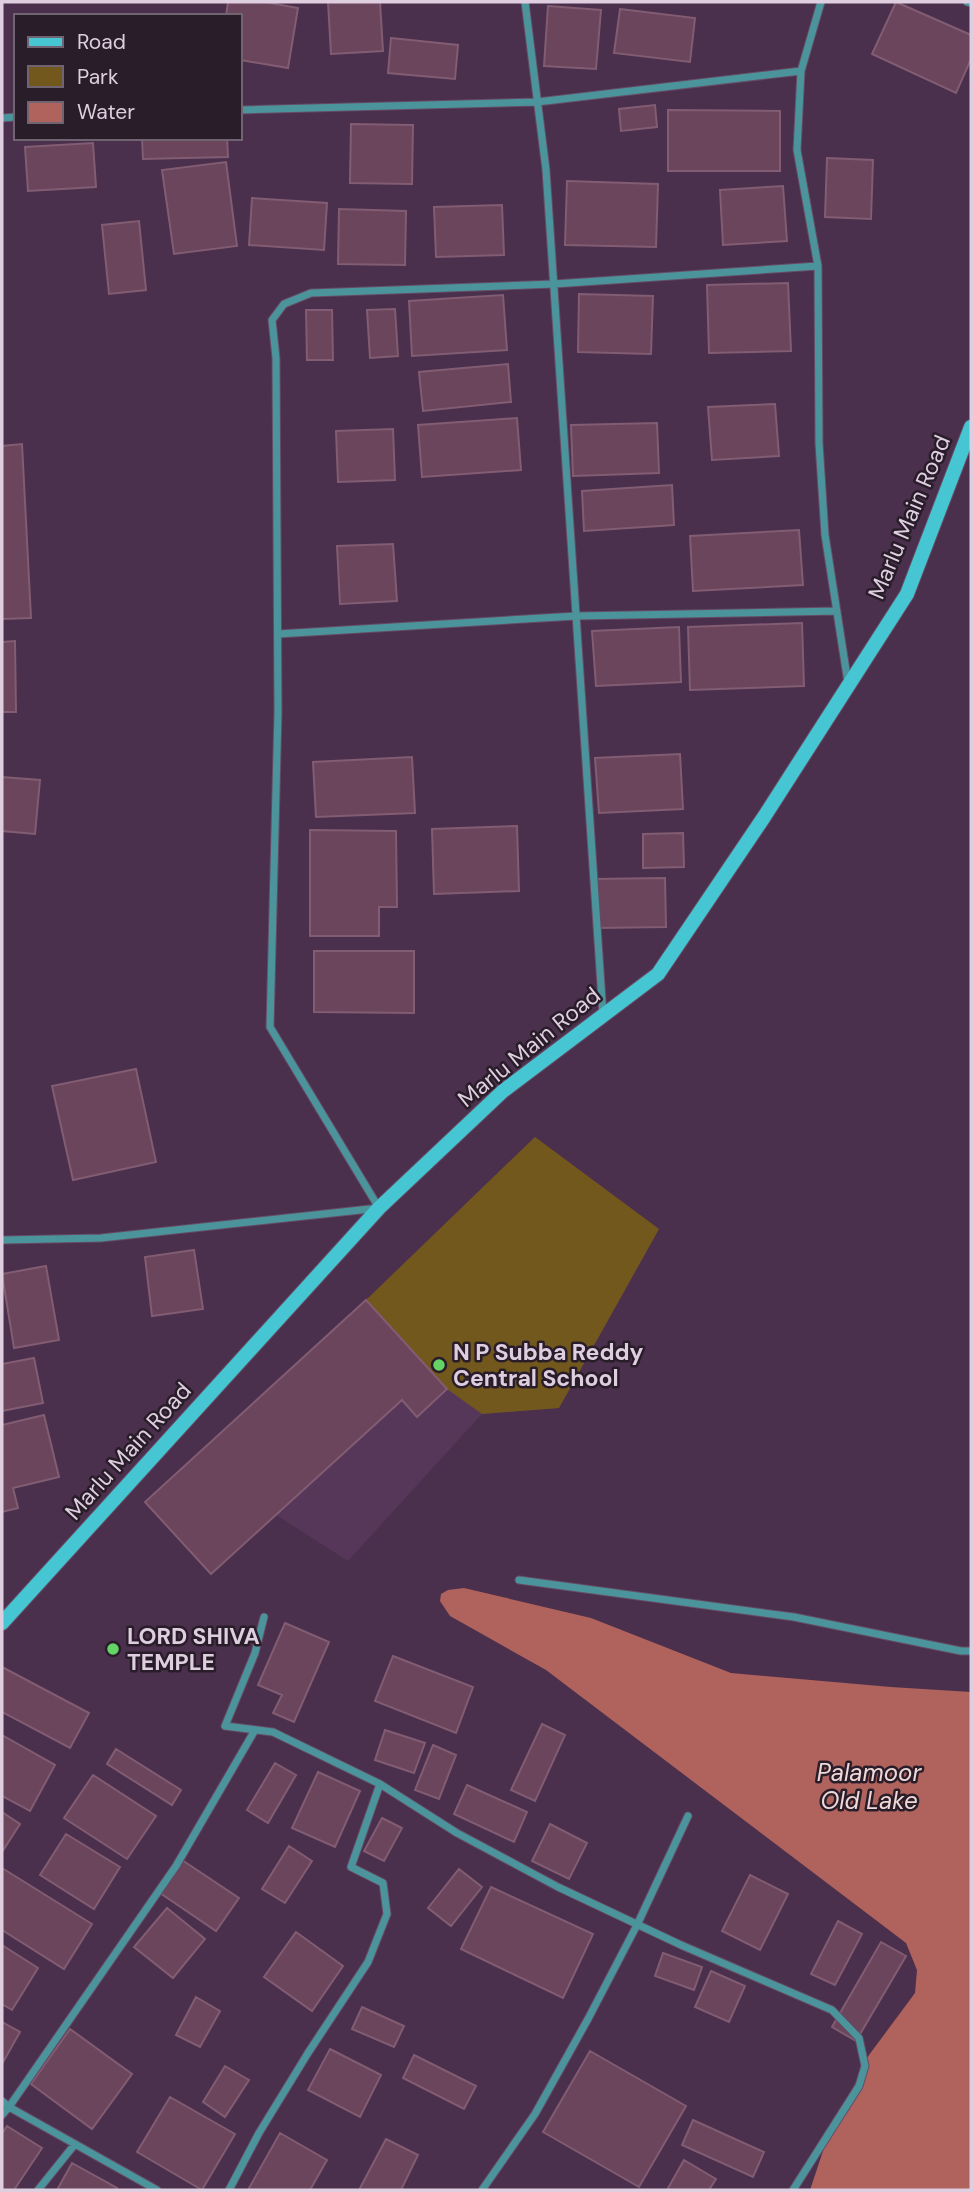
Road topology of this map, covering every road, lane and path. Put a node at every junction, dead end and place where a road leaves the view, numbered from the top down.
1 (525, 2) edge
2 (821, 2) edge
3 (801, 71) junction
4 (537, 102) junction
5 (242, 110) edge
6 (817, 266) junction
7 (554, 284) junction
8 (971, 427) edge
9 (837, 611) junction
10 (576, 616) junction
11 (278, 634) junction
12 (849, 685) junction
13 (603, 1016) junction
14 (379, 1208) junction
15 (2, 1240) edge
16 (519, 1580) dead end
17 (264, 1617) dead end
18 (2, 1623) edge
19 (971, 1651) edge
20 (255, 1730) junction
21 (380, 1784) junction
22 (688, 1816) dead end
23 (636, 1925) junction
24 (2, 2101) edge
25 (9, 2107) junction
26 (2, 2115) edge
27 (75, 2144) junction
28 (38, 2190) edge
29 (157, 2190) edge
30 (229, 2190) edge
31 (482, 2190) edge
32 (793, 2190) edge

1 - 4 street
2 - 3 street
3 - 4 street
3 - 6 street
4 - 5 street
4 - 7 street
6 - 7 street
6 - 9 street
7 - 10 street
7 - 11 street
8 - 12 street, Marlu Main Road
9 - 10 street
9 - 12 street
10 - 11 street
10 - 13 street
11 - 14 street
12 - 13 street, Marlu Main Road
13 - 14 street, Marlu Main Road
14 - 15 street
14 - 18 street, Marlu Main Road
16 - 19 street
17 - 20 street
20 - 21 street
20 - 25 street
21 - 23 street
21 - 30 street
22 - 23 street
23 - 31 street
23 - 32 street
24 - 25 street
25 - 26 street
25 - 27 street
27 - 28 street
27 - 29 street

